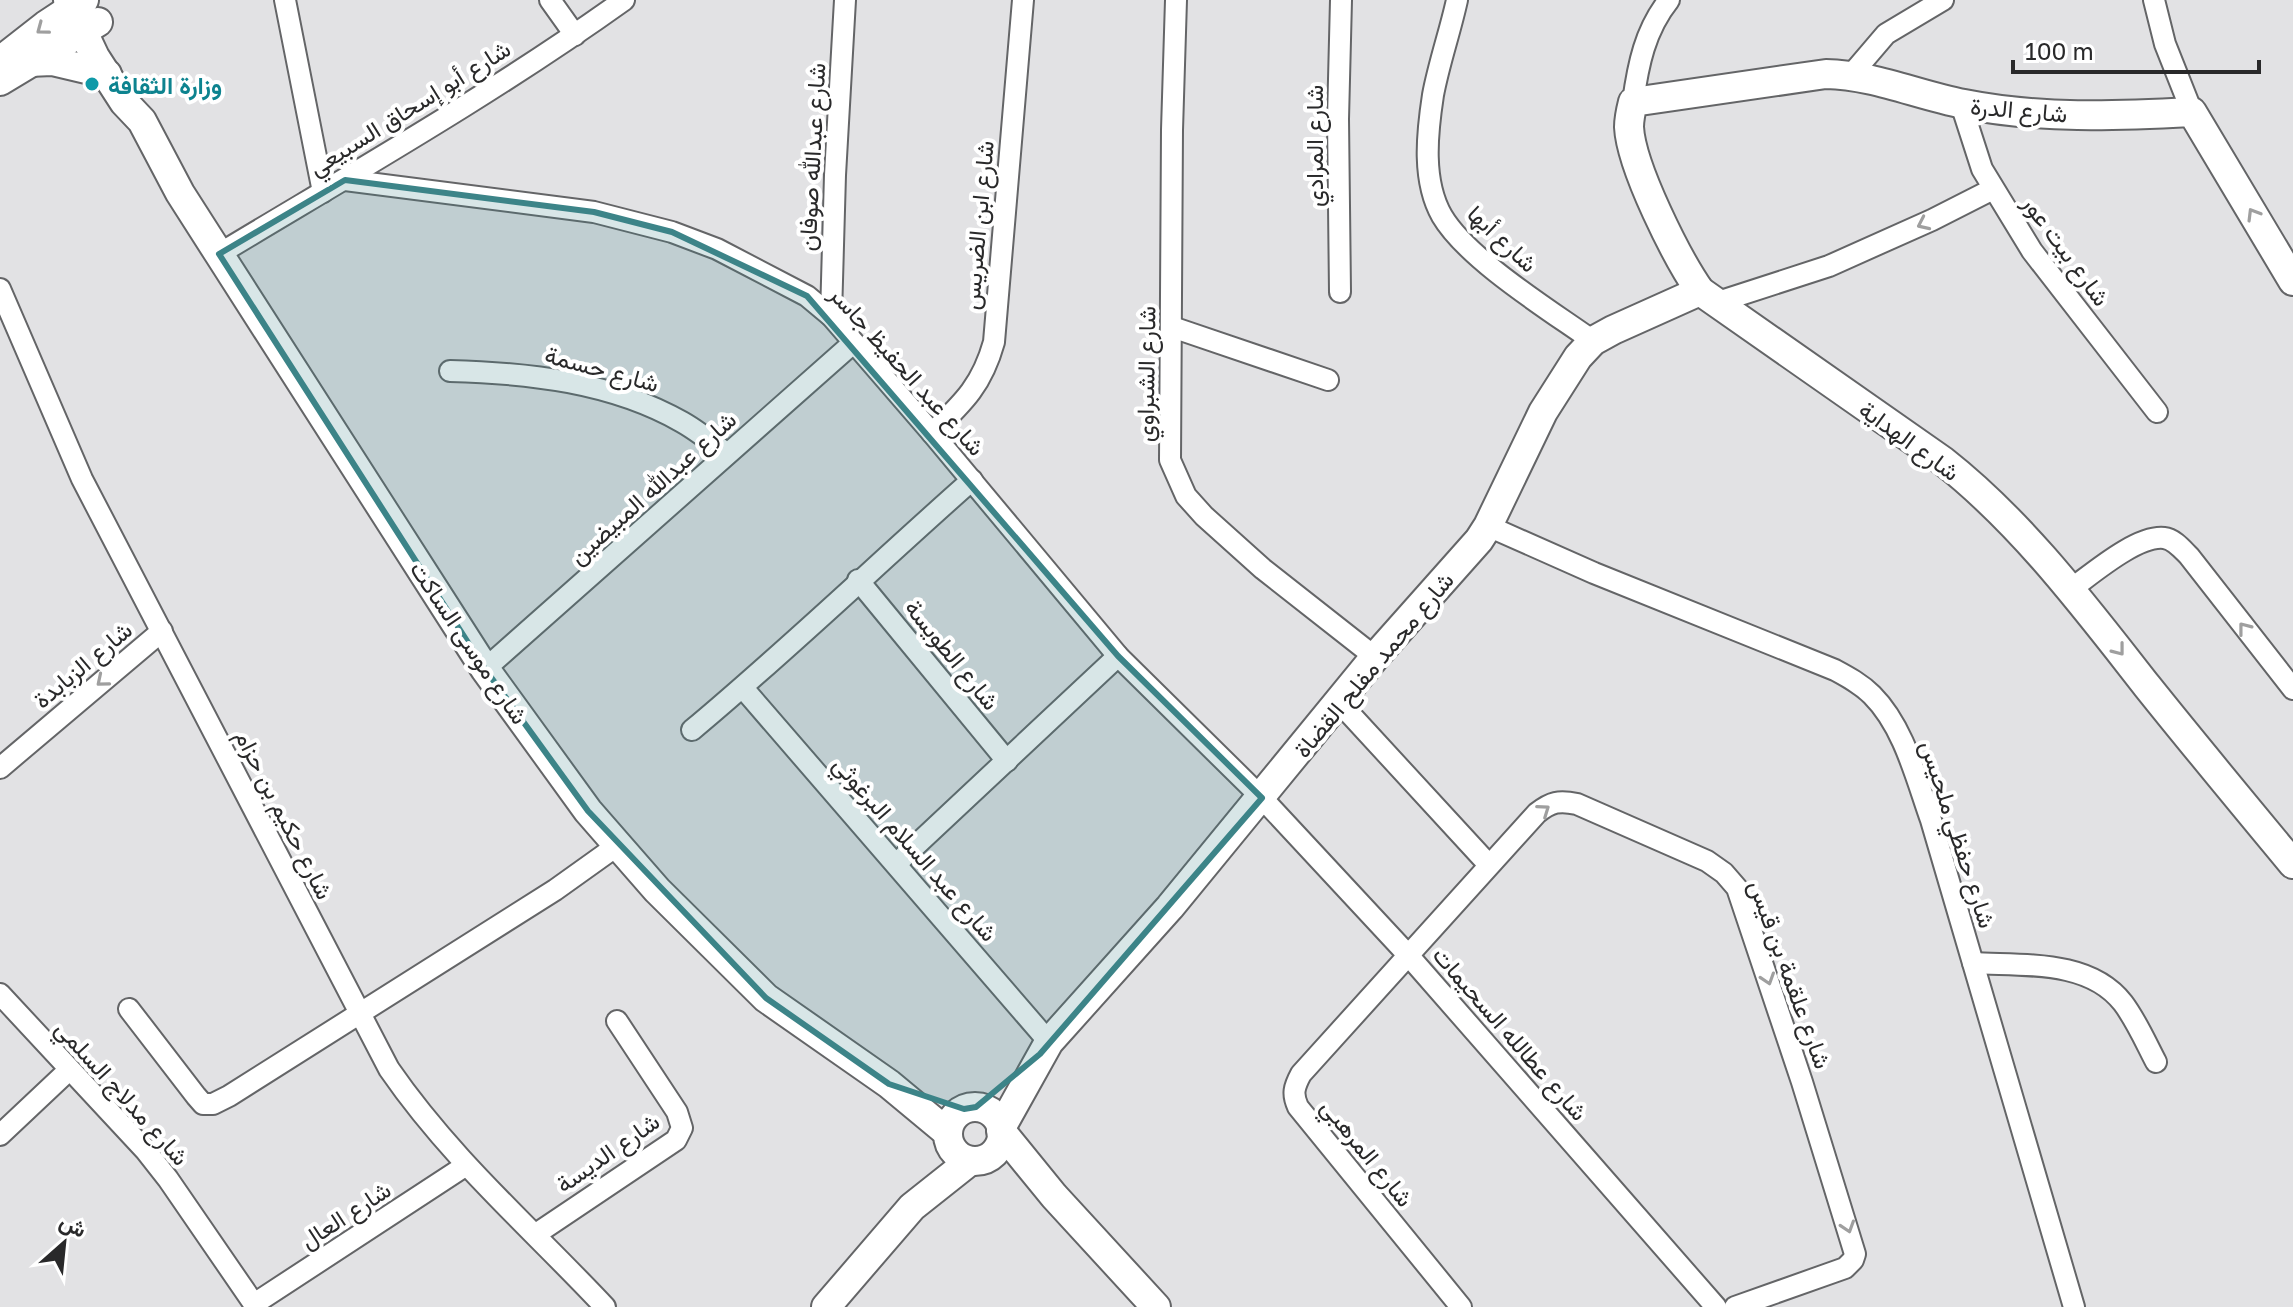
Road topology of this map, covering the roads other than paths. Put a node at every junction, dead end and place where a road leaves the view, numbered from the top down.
1 (285, 0) edge
2 (550, 0) edge
3 (624, 0) edge
4 (845, 0) edge
5 (1023, 0) edge
6 (1176, 0) edge
7 (1341, 0) edge
8 (1457, 0) edge
9 (1669, 0) edge
10 (1943, 0) edge
11 (2154, 0) edge
12 (82, 10) edge
13 (575, 35) junction
14 (0, 61) edge
15 (28, 63) junction
16 (107, 74) junction
17 (1851, 75) junction
18 (0, 81) edge
19 (1633, 102) junction
20 (1961, 104) junction
21 (2192, 112) junction
22 (142, 121) junction
23 (345, 180) junction
24 (1993, 189) junction
25 (323, 192) junction
26 (219, 254) junction
27 (2293, 281) edge
28 (0, 289) edge
29 (1340, 292) dead end
30 (1708, 297) junction
31 (831, 316) junction
32 (1172, 327) junction
33 (1593, 341) junction
34 (852, 344) junction
35 (450, 371) dead end
36 (1328, 380) dead end
37 (2157, 412) dead end
38 (932, 433) junction
39 (727, 454) junction
40 (972, 480) junction
41 (1488, 526) junction
42 (858, 580) junction
43 (2071, 589) junction
44 (162, 631) junction
45 (1118, 656) junction
46 (1375, 657) junction
47 (485, 669) junction
48 (743, 688) junction
49 (2293, 689) edge
50 (1339, 702) junction
51 (692, 730) dead end
52 (1007, 761) junction
53 (0, 768) edge
54 (1262, 798) junction
55 (618, 845) junction
56 (896, 864) junction
57 (2293, 864) edge
58 (1489, 865) junction
59 (1408, 955) junction
60 (1973, 963) junction
61 (0, 994) edge
62 (129, 1009) dead end
63 (358, 1012) junction
64 (617, 1021) dead end
65 (1045, 1048) junction
66 (2156, 1062) dead end
67 (69, 1070) junction
68 (889, 1084) junction
69 (970, 1108) junction
70 (1001, 1129) junction
71 (0, 1135) edge
72 (948, 1137) junction
73 (978, 1160) junction
74 (465, 1166) junction
75 (1054, 1196) junction
76 (912, 1207) junction
77 (536, 1234) junction
78 (255, 1306) edge
79 (605, 1307) edge
80 (826, 1307) edge
81 (1156, 1307) edge
82 (1461, 1307) edge
83 (1716, 1307) edge
84 (1735, 1307) edge
85 (2073, 1307) edge

1 - 25 street
2 - 13 street
3 - 13 street, شارع أبو إسحاق السبيعي
4 - 31 street, شارع عبدالله صوفان
5 - 38 street, شارع ابن الضريس
6 - 32 street, شارع الشبراوي
7 - 29 street, شارع المرادي
8 - 33 street, شارع أبها
9 - 19 street, شارع الهداية
10 - 17 street
11 - 21 street
12 -> 14 street
12 - 15 street
12 - 16 street, شارع موسى الساكت
12 - 22 street, شارع موسى الساكت
13 - 23 street, شارع أبو إسحاق السبيعي
15 - 16 street
15 - 18 street
16 - 22 street, شارع موسى الساكت
17 - 19 street, شارع الدرة
17 - 20 street, شارع الدرة
19 - 30 street, شارع الهداية
20 - 21 street, شارع الدرة
20 - 24 street, شارع بيت عور
27 -> 21 street
22 - 26 street, شارع موسى الساكت
23 - 25 street, شارع أبو إسحاق السبيعي
23 - 31 street, شارع عبد الحفيظ جاسر
24 -> 30 street
24 - 37 street, شارع بيت عور
25 - 26 street, شارع أبو إسحاق السبيعي
26 - 47 street, شارع موسى الساكت
28 - 44 street, شارع حكيم بن حزام
30 - 33 street, شارع محمد مفلح القضاة
30 - 43 street, شارع الهداية
31 - 34 street, شارع عبد الحفيظ جاسر
32 - 36 street
32 - 46 street, شارع الشبراوي
33 - 41 street, شارع محمد مفلح القضاة
34 - 38 street, شارع عبد الحفيظ جاسر
34 - 39 street, شارع عبدالله المبيضين
35 - 39 street, شارع حسمة
38 - 40 street, شارع عبد الحفيظ جاسر
39 - 47 street, شارع عبدالله المبيضين
40 - 42 street
40 - 45 street, شارع عبد الحفيظ جاسر
41 - 46 street, شارع محمد مفلح القضاة
41 - 60 street, شارع حفظي ملحيس
42 - 48 street
42 - 52 street, شارع الطويسة
49 -> 43 street
43 -> 57 street, شارع الهداية
44 -> 53 street, شارع الزبابدة
44 - 63 street, شارع حكيم بن حزام
45 - 52 street
45 - 54 street, شارع عبد الحفيظ جاسر
46 - 50 street, شارع محمد مفلح القضاة
47 - 55 street, شارع موسى الساكت
48 - 51 street
48 - 56 street, شارع عبد السلام البرغوثي
50 - 54 street, شارع محمد مفلح القضاة
50 - 58 street
52 - 56 street
54 - 59 street, شارع عطالله السحيمات
54 - 65 street, شارع محمد مفلح القضاة
55 - 63 street
55 - 68 street, شارع موسى الساكت
56 - 65 street, شارع عبد السلام البرغوثي
58 - 59 street, شارع علقمة بن قيس
58 -> 84 street, شارع علقمة بن قيس
59 - 82 street, شارع المرهبي
59 - 83 street, شارع عطالله السحيمات
60 - 66 street
60 - 85 street, شارع حفظي ملحيس
61 - 67 street, شارع مدلاج السلمي
62 - 63 street
63 - 74 street, شارع حكيم بن حزام
64 - 77 street, شارع الديسة
65 - 69 street, شارع محمد مفلح القضاة
65 - 70 street, شارع محمد مفلح القضاة
67 - 71 street
67 - 78 street, شارع مدلاج السلمي
68 - 69 street, شارع موسى الساكت
68 - 72 street, شارع موسى الساكت
69 - 70 street
69 - 72 street
70 - 73 street
70 - 75 street
72 - 73 street
72 - 76 street
73 - 75 street
73 - 76 street
74 - 77 street, شارع حكيم بن حزام
74 - 78 street, شارع العال
75 - 81 street
76 - 80 street
77 - 79 street, شارع حكيم بن حزام

